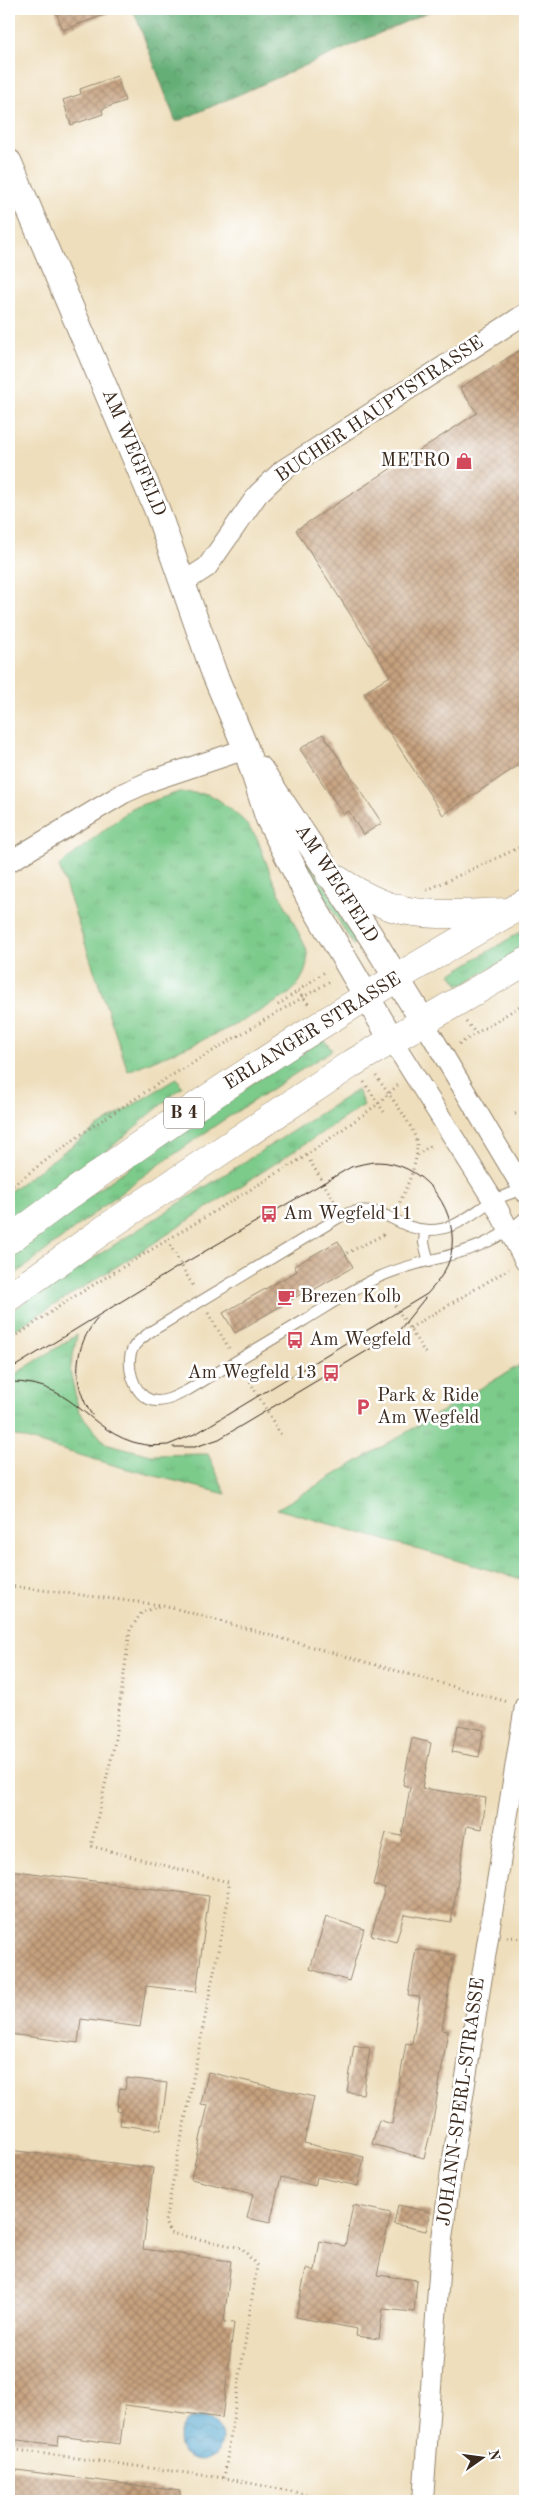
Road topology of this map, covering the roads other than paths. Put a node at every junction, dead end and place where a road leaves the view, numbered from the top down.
1 (9, 162) edge
2 (525, 314) edge
3 (184, 582) junction
4 (246, 749) junction
5 (9, 862) edge
6 (330, 875) junction
7 (518, 907) edge
8 (525, 962) edge
9 (397, 979) junction
10 (367, 996) junction
11 (423, 1022) junction
12 (392, 1040) junction
13 (524, 1190) edge
14 (493, 1200) junction
15 (525, 1217) edge
16 (425, 1230) junction
17 (510, 1231) junction
18 (9, 1240) edge
19 (525, 1261) edge
20 (429, 1262) junction
21 (9, 1296) edge
22 (525, 1706) edge
23 (423, 2501) edge

1 - 3 street, AM WEGFELD
2 - 3 street, BUCHER HAUPTSTRASSE
3 - 4 street, AM WEGFELD
4 - 5 street
4 - 6 street, AM WEGFELD
4 - 10 street, AM WEGFELD
6 - 7 main road, B 4
6 - 9 street, AM WEGFELD
7 - 9 main road, ERLANGER STRASSE / B 4
8 - 11 main road, B 4
9 - 10 main road, ERLANGER STRASSE / B 4
9 - 11 street, AM WEGFELD
10 - 12 street
10 - 18 main road, ERLANGER STRASSE / B 4
11 - 12 main road, B 4
11 - 13 street
12 - 14 street
12 - 21 main road, B 4
13 - 14 lane
14 - 16 lane
14 - 17 street
15 - 17 lane
16 - 20 lane
16 - 20 lane
17 - 19 street
17 - 20 lane
22 - 23 street, JOHANN-SPERL-STRASSE

